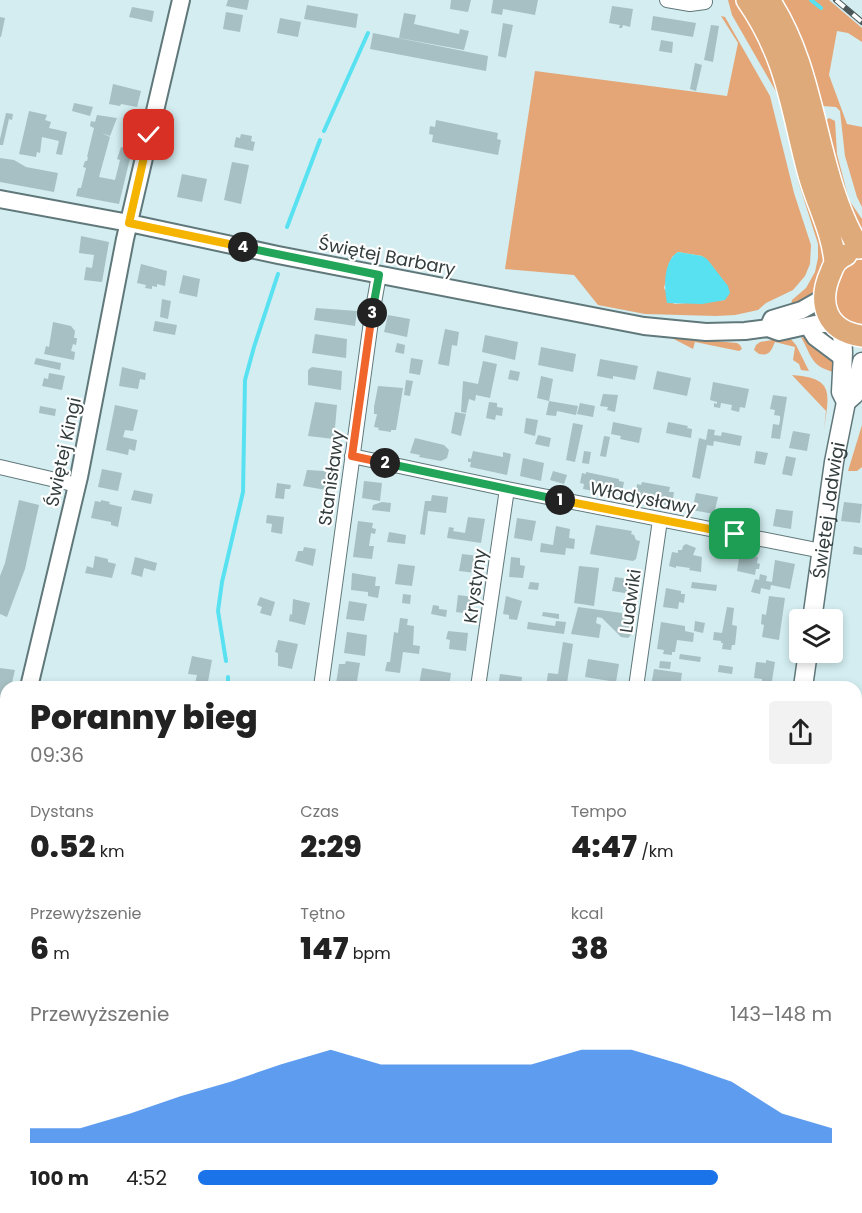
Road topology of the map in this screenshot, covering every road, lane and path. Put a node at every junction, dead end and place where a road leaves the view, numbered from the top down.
1 (181, 0) edge
2 (667, 0) edge
3 (747, 0) edge
4 (769, 0) edge
5 (705, 2) dead end
6 (0, 199) edge
7 (129, 223) junction
8 (861, 248) edge
9 (835, 263) junction
10 (379, 275) junction
11 (823, 298) junction
12 (808, 326) junction
13 (768, 328) junction
14 (846, 330) edge
15 (843, 358) junction
16 (862, 362) edge
17 (846, 402) junction
18 (352, 456) junction
19 (0, 467) edge
20 (77, 485) junction
21 (507, 489) junction
22 (660, 519) junction
23 (822, 551) junction
24 (814, 609) edge
25 (806, 663) edge
26 (30, 681) edge
27 (322, 681) edge
28 (479, 681) edge
29 (637, 681) edge
30 (804, 681) edge

1 - 7 street, Świętej Kingi
2 - 5 street
3 - 9 main road
4 - 8 main road
6 - 7 street, Świętej Barbary
7 - 10 street, Świętej Barbary
7 - 20 street, Świętej Kingi
8 - 9 main road
9 - 11 main road
10 - 13 street, Świętej Barbary
10 - 18 street, Stanisławy
11 - 13 street, Świętej Barbary
11 - 14 main road
12 - 13 street, Świętej Barbary
12 - 14 street, Świętej Barbary
12 - 15 street
14 - 15 main road, Świętej Jadwigi
15 - 17 main road, Świętej Jadwigi
16 - 17 main road, Świętej Jadwigi
17 - 23 main road, Świętej Jadwigi
18 - 21 street, Władysławy
18 - 27 street, Stanisławy
19 - 20 street
20 - 26 street, Świętej Kingi
21 - 22 street, Władysławy
21 - 28 street, Krystyny
22 - 23 street, Władysławy
22 - 29 street, Ludwiki
23 - 24 main road, Świętej Jadwigi
25 - 30 main road

